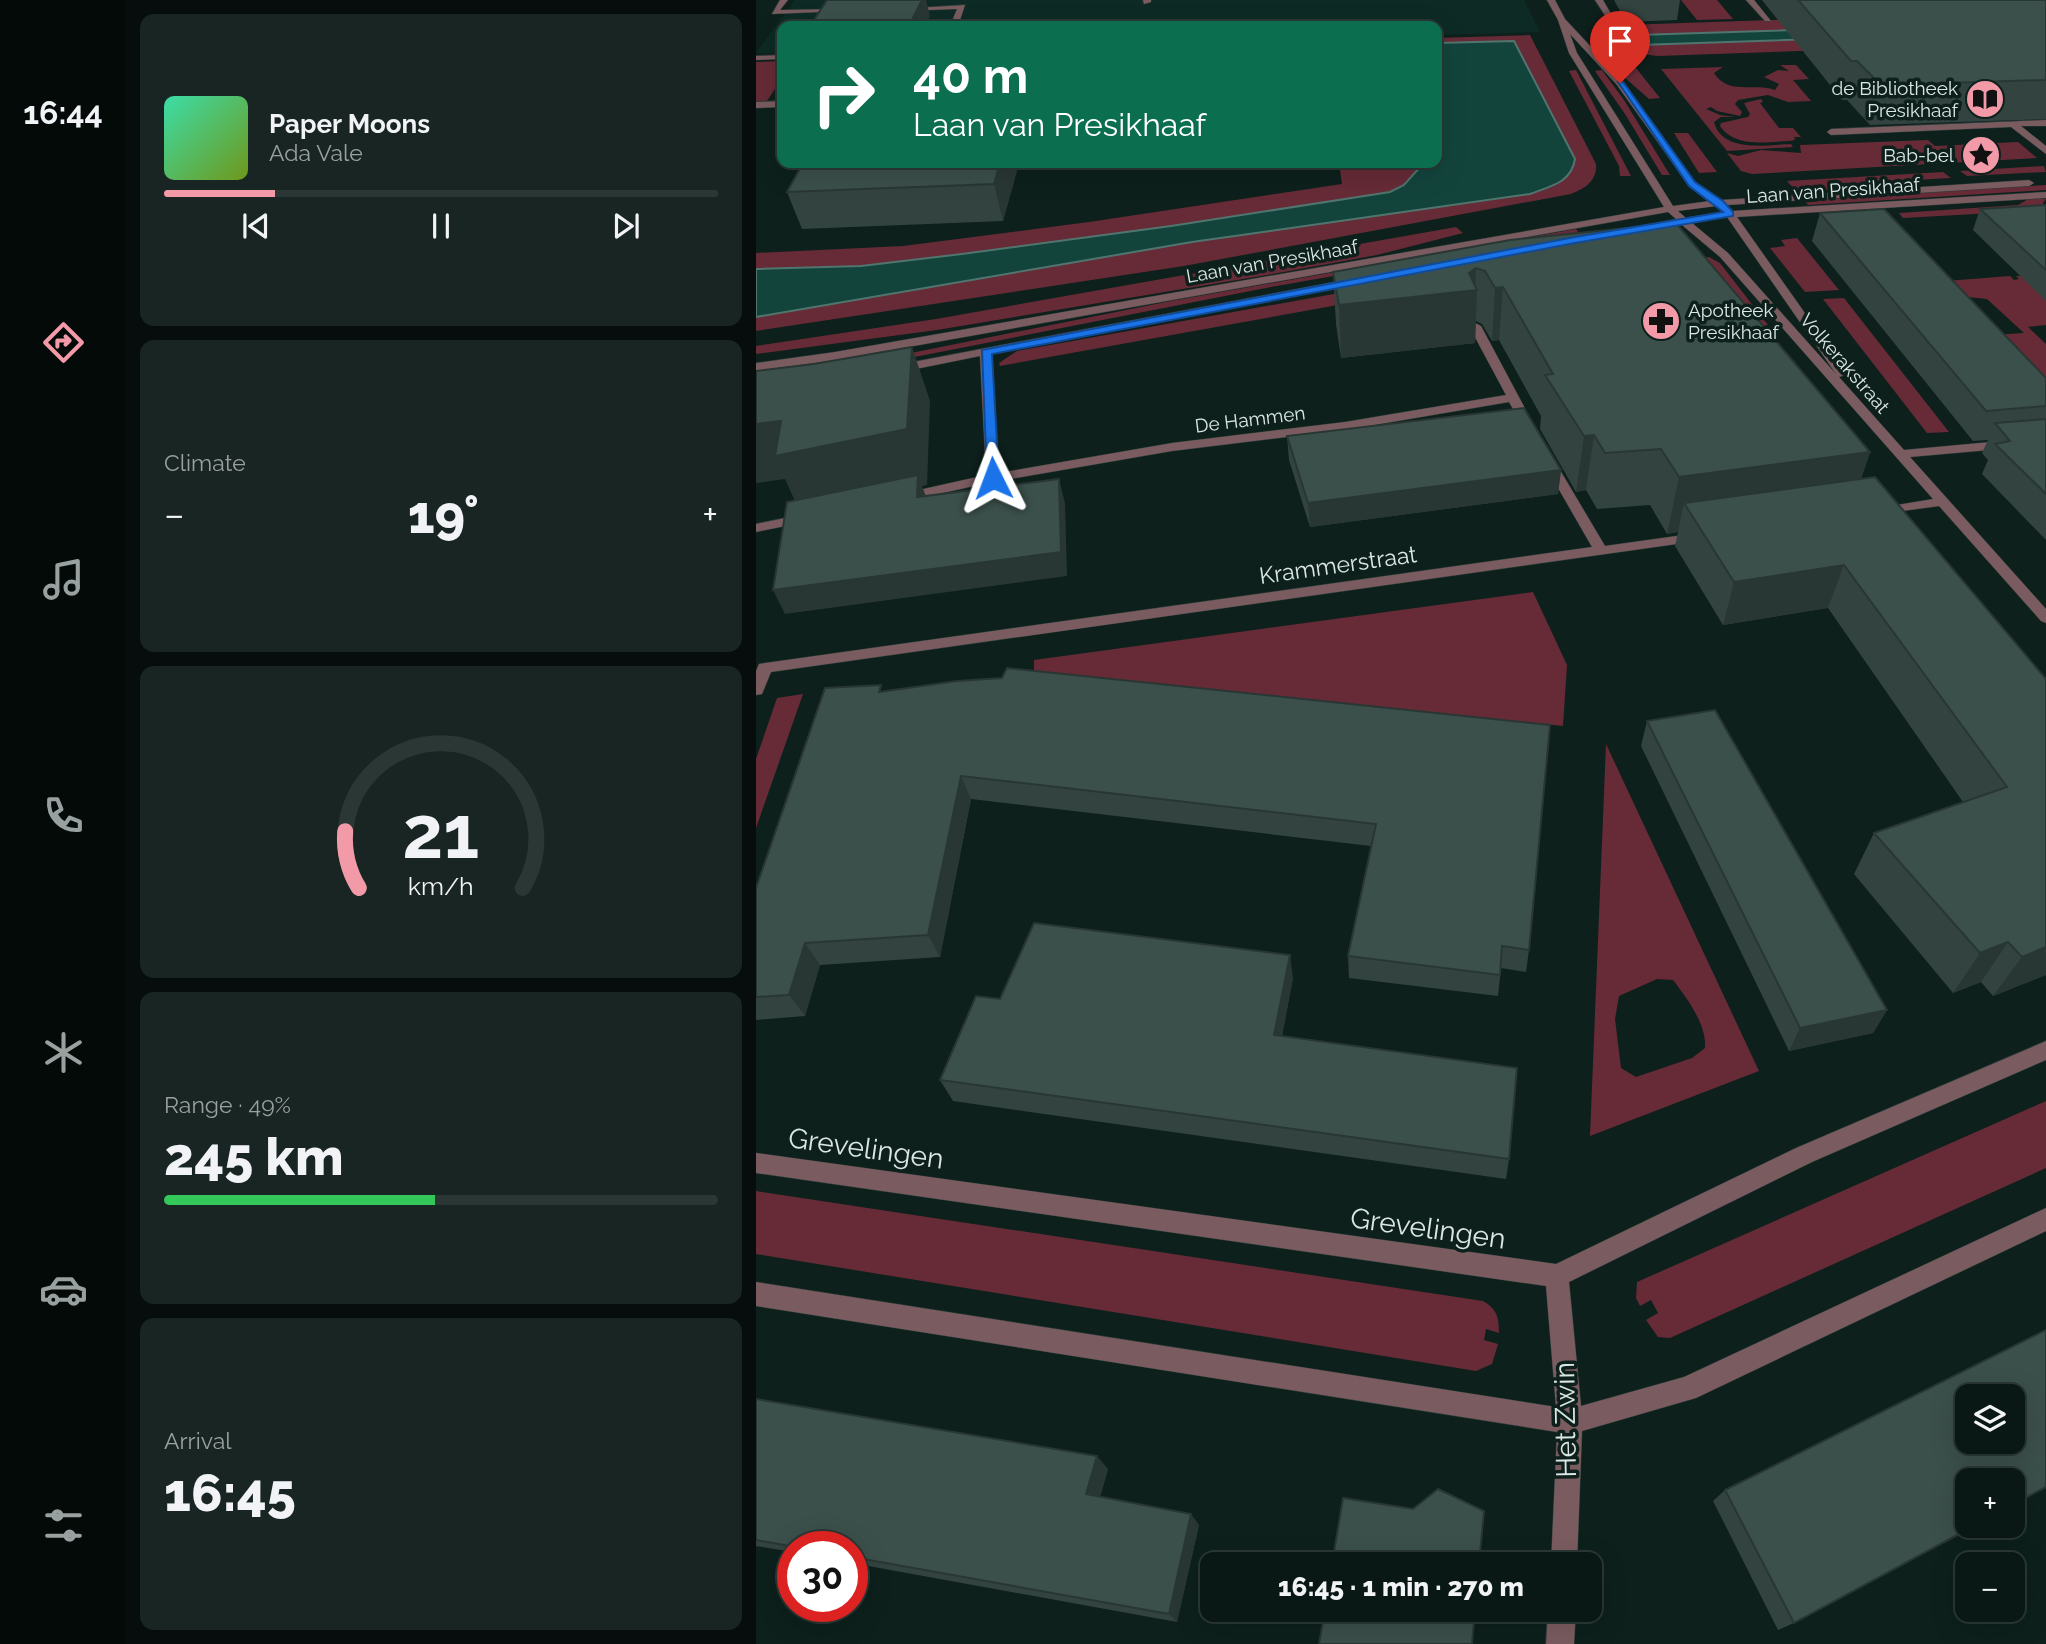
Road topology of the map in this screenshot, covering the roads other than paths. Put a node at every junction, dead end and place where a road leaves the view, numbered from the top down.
1 (784, 0) edge
2 (1551, 0) edge
3 (1599, 0) edge
4 (1750, 0) edge
5 (887, 10) edge
6 (849, 11) edge
7 (1768, 19) dead end
8 (1562, 20) junction
9 (956, 21) edge
10 (1615, 24) dead end
11 (777, 57) edge
12 (756, 58) edge
13 (777, 104) edge
14 (756, 105) edge
15 (2046, 123) edge
16 (2013, 124) junction
17 (1831, 132) dead end
18 (2046, 151) edge
19 (2046, 182) edge
20 (2046, 195) edge
21 (1719, 203) junction
22 (1670, 209) junction
23 (1730, 214) junction
24 (1683, 220) junction
25 (1629, 230) edge
26 (1369, 279) edge
27 (1475, 326) edge
28 (986, 352) junction
29 (756, 367) edge
30 (880, 372) edge
31 (1512, 398) junction
32 (2046, 441) edge
33 (1899, 454) junction
34 (993, 478) junction
35 (881, 502) edge
36 (1940, 502) junction
37 (1857, 514) edge
38 (814, 516) edge
39 (756, 528) edge
40 (1709, 535) edge
41 (1601, 550) junction
42 (2046, 618) edge
43 (756, 690) edge
44 (2046, 1050) edge
45 (756, 1163) edge
46 (2046, 1219) edge
47 (1557, 1276) junction
48 (756, 1294) edge
49 (1570, 1422) junction
50 (1565, 1552) edge
51 (1561, 1622) edge
52 (1560, 1644) edge

1 - 6 street
2 - 8 street
3 - 10 street
4 - 7 street
5 - 9 street
8 - 21 street, Volkerakstraat
8 - 22 street, Volkerakstraat
11 - 12 street
13 - 14 street
15 - 16 street
16 - 17 street
16 - 18 street
19 - 21 street, Laan van Presikhaaf
20 - 23 street, Laan van Presikhaaf
21 - 22 street, Laan van Presikhaaf
21 - 23 street, Volkerakstraat
22 - 24 street, Volkerakstraat
22 - 29 street, Laan van Presikhaaf
23 - 24 street, Laan van Presikhaaf
23 - 33 street, Volkerakstraat
24 - 25 street, Laan van Presikhaaf
24 - 33 street, Volkerakstraat
26 - 28 street, Laan van Presikhaaf
27 - 31 street
28 - 30 street, Laan van Presikhaaf
28 - 34 street
31 - 34 street, De Hammen
31 - 41 street
32 - 33 street
33 - 36 street, Volkerakstraat
34 - 35 street, De Hammen
36 - 37 street
36 - 42 street, Volkerakstraat
38 - 39 street
40 - 41 street, Krammerstraat
41 - 43 street, Krammerstraat
44 - 47 street
45 - 47 street, Grevelingen
46 - 49 street
47 - 49 street, Het Zwin
48 - 49 street
49 - 50 street, Het Zwin
51 - 52 street

